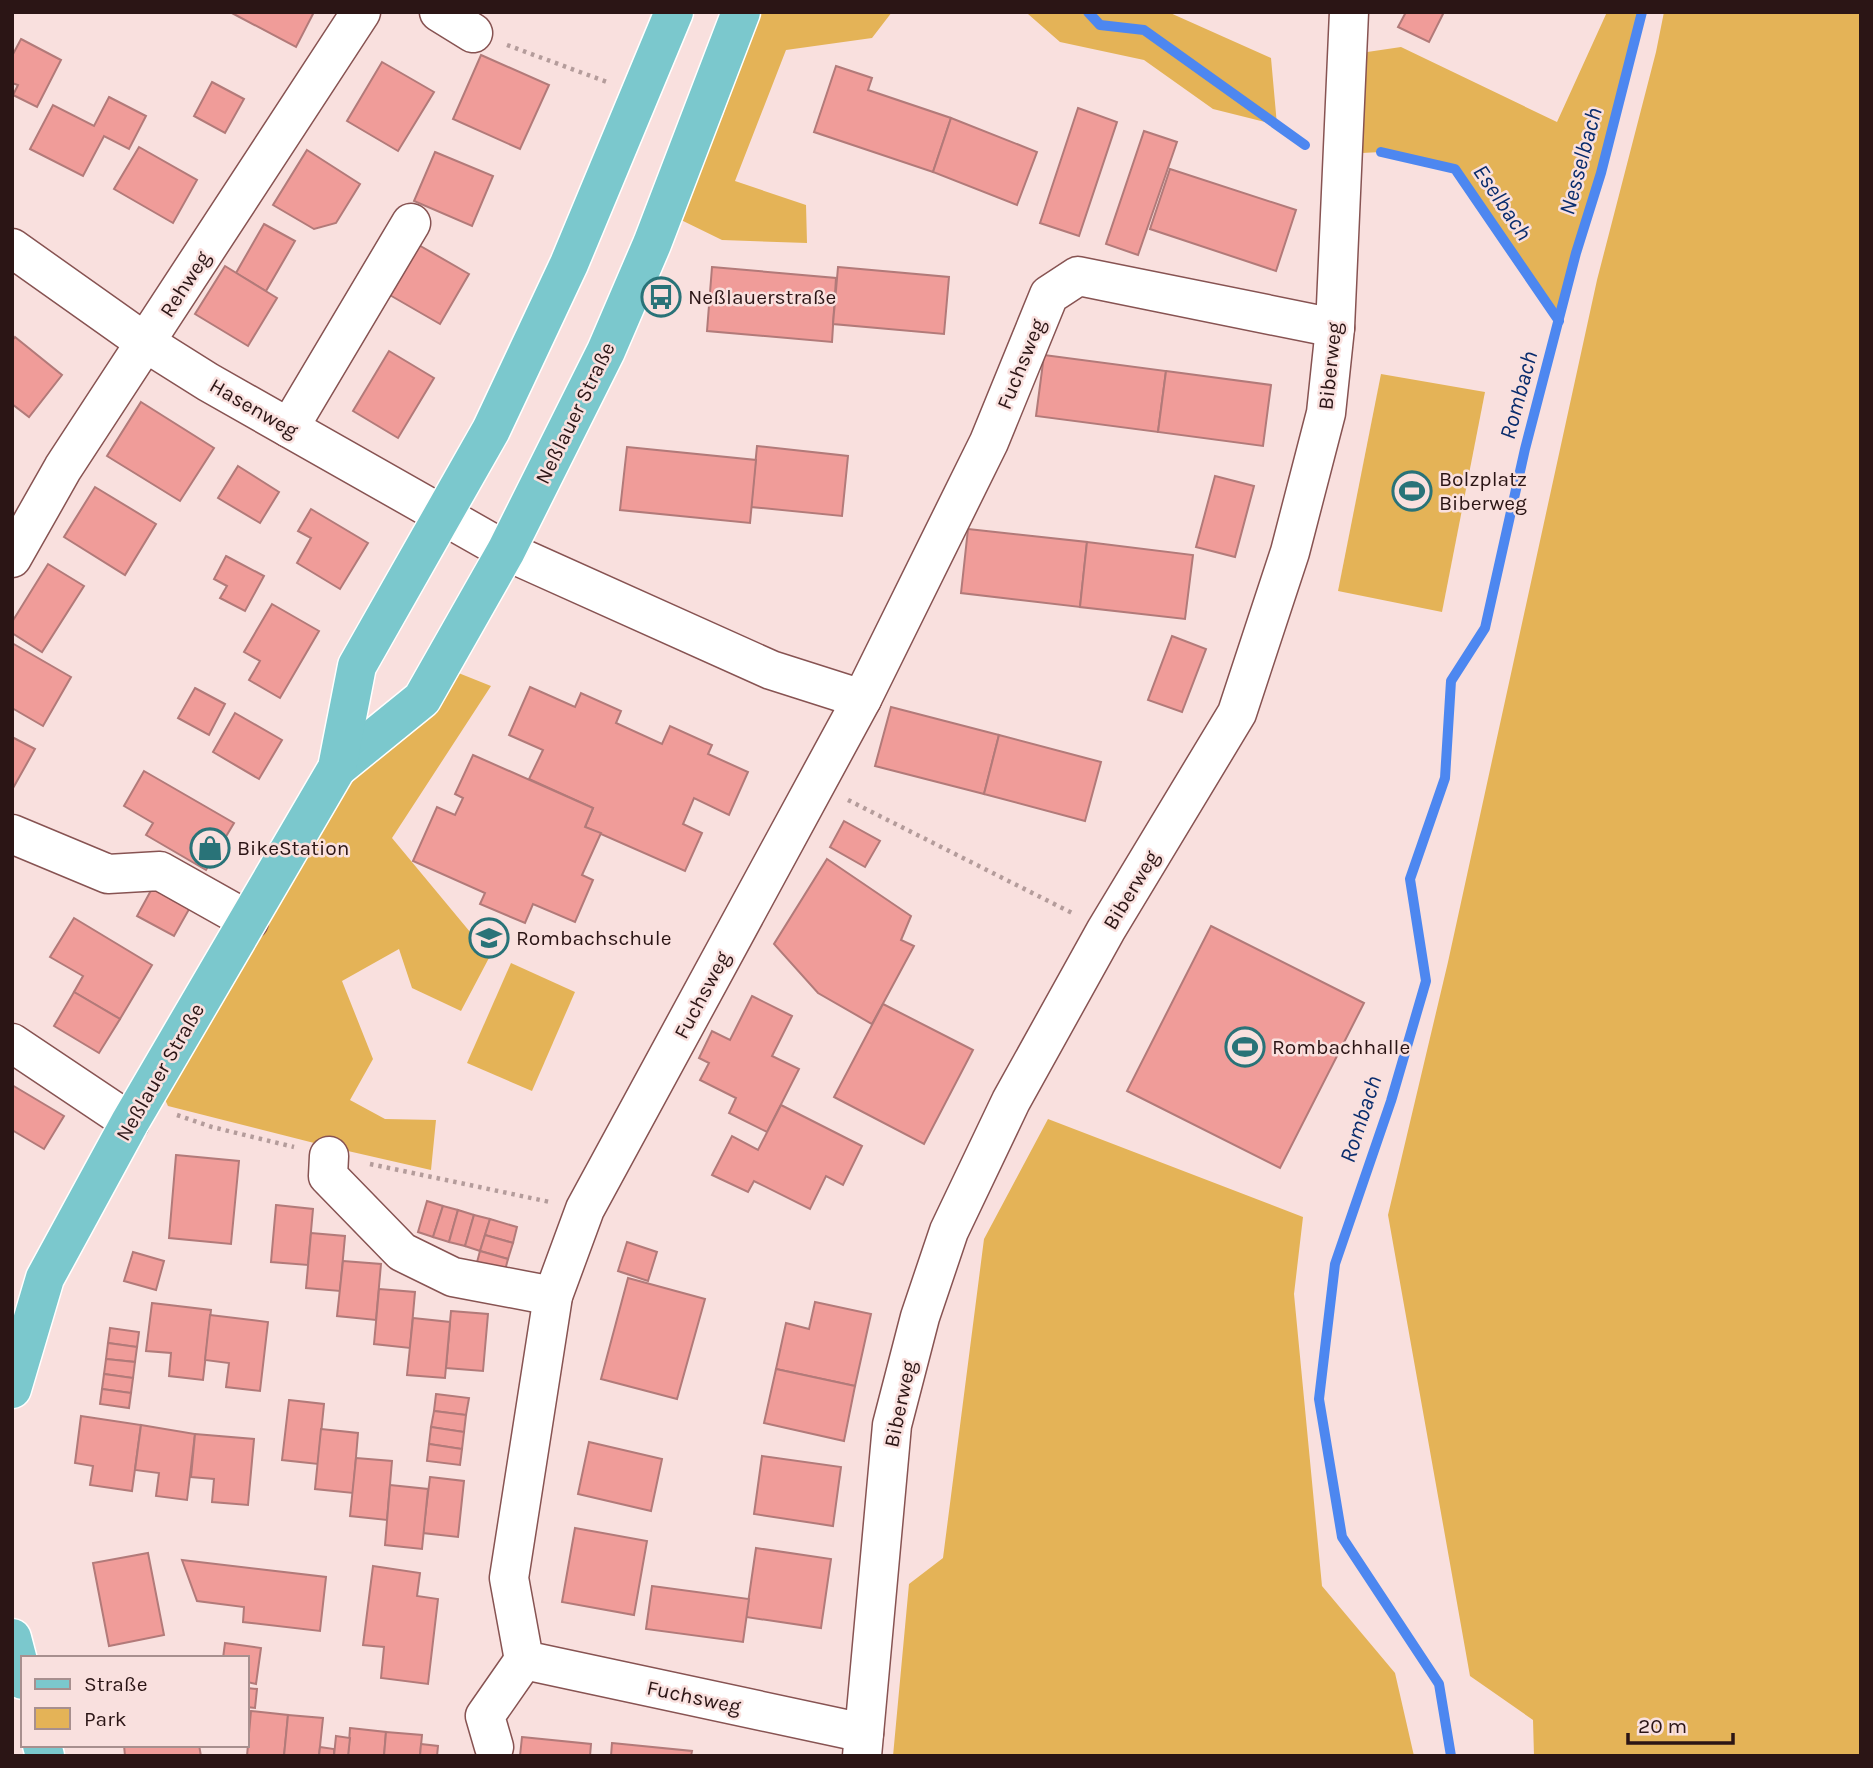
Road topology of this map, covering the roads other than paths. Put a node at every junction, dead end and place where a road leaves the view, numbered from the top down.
1 (361, 12) edge
2 (439, 12) edge
3 (674, 12) edge
4 (741, 12) edge
5 (1349, 12) edge
6 (473, 33) road end
7 (411, 223) dead end
8 (12, 248) edge
9 (1335, 328) junction
10 (146, 343) junction
11 (289, 428) junction
12 (441, 515) junction
13 (506, 551) junction
14 (12, 558) edge
15 (862, 699) junction
16 (337, 768) junction
17 (12, 834) edge
18 (249, 921) junction
19 (12, 1043) edge
20 (130, 1122) junction
21 (329, 1156) road end
22 (553, 1296) junction
23 (12, 1389) edge
24 (524, 1660) junction
25 (863, 1744) edge
26 (494, 1747) dead end

1 - 10 street, Rehweg
2 - 6 street
3 - 12 main road, Neßlauer Straße
4 - 13 main road, Neßlauer Straße
5 - 9 street, Biberweg
7 - 11 street
8 - 10 street, Hasenweg
9 - 15 street, Fuchsweg
9 - 25 street, Biberweg
10 - 11 street, Hasenweg
10 - 14 street, Rehweg
11 - 12 street, Hasenweg
12 - 13 street, Hasenweg
12 - 16 main road, Neßlauer Straße
13 - 15 street
13 - 16 main road, Neßlauer Straße
15 - 22 street, Fuchsweg
16 - 18 main road, Neßlauer Straße
17 - 18 street
18 - 20 main road, Neßlauer Straße
19 - 20 street
20 - 23 main road, Neßlauer Straße
21 - 22 street
22 - 24 street, Fuchsweg
24 - 25 street, Fuchsweg
24 - 26 street

